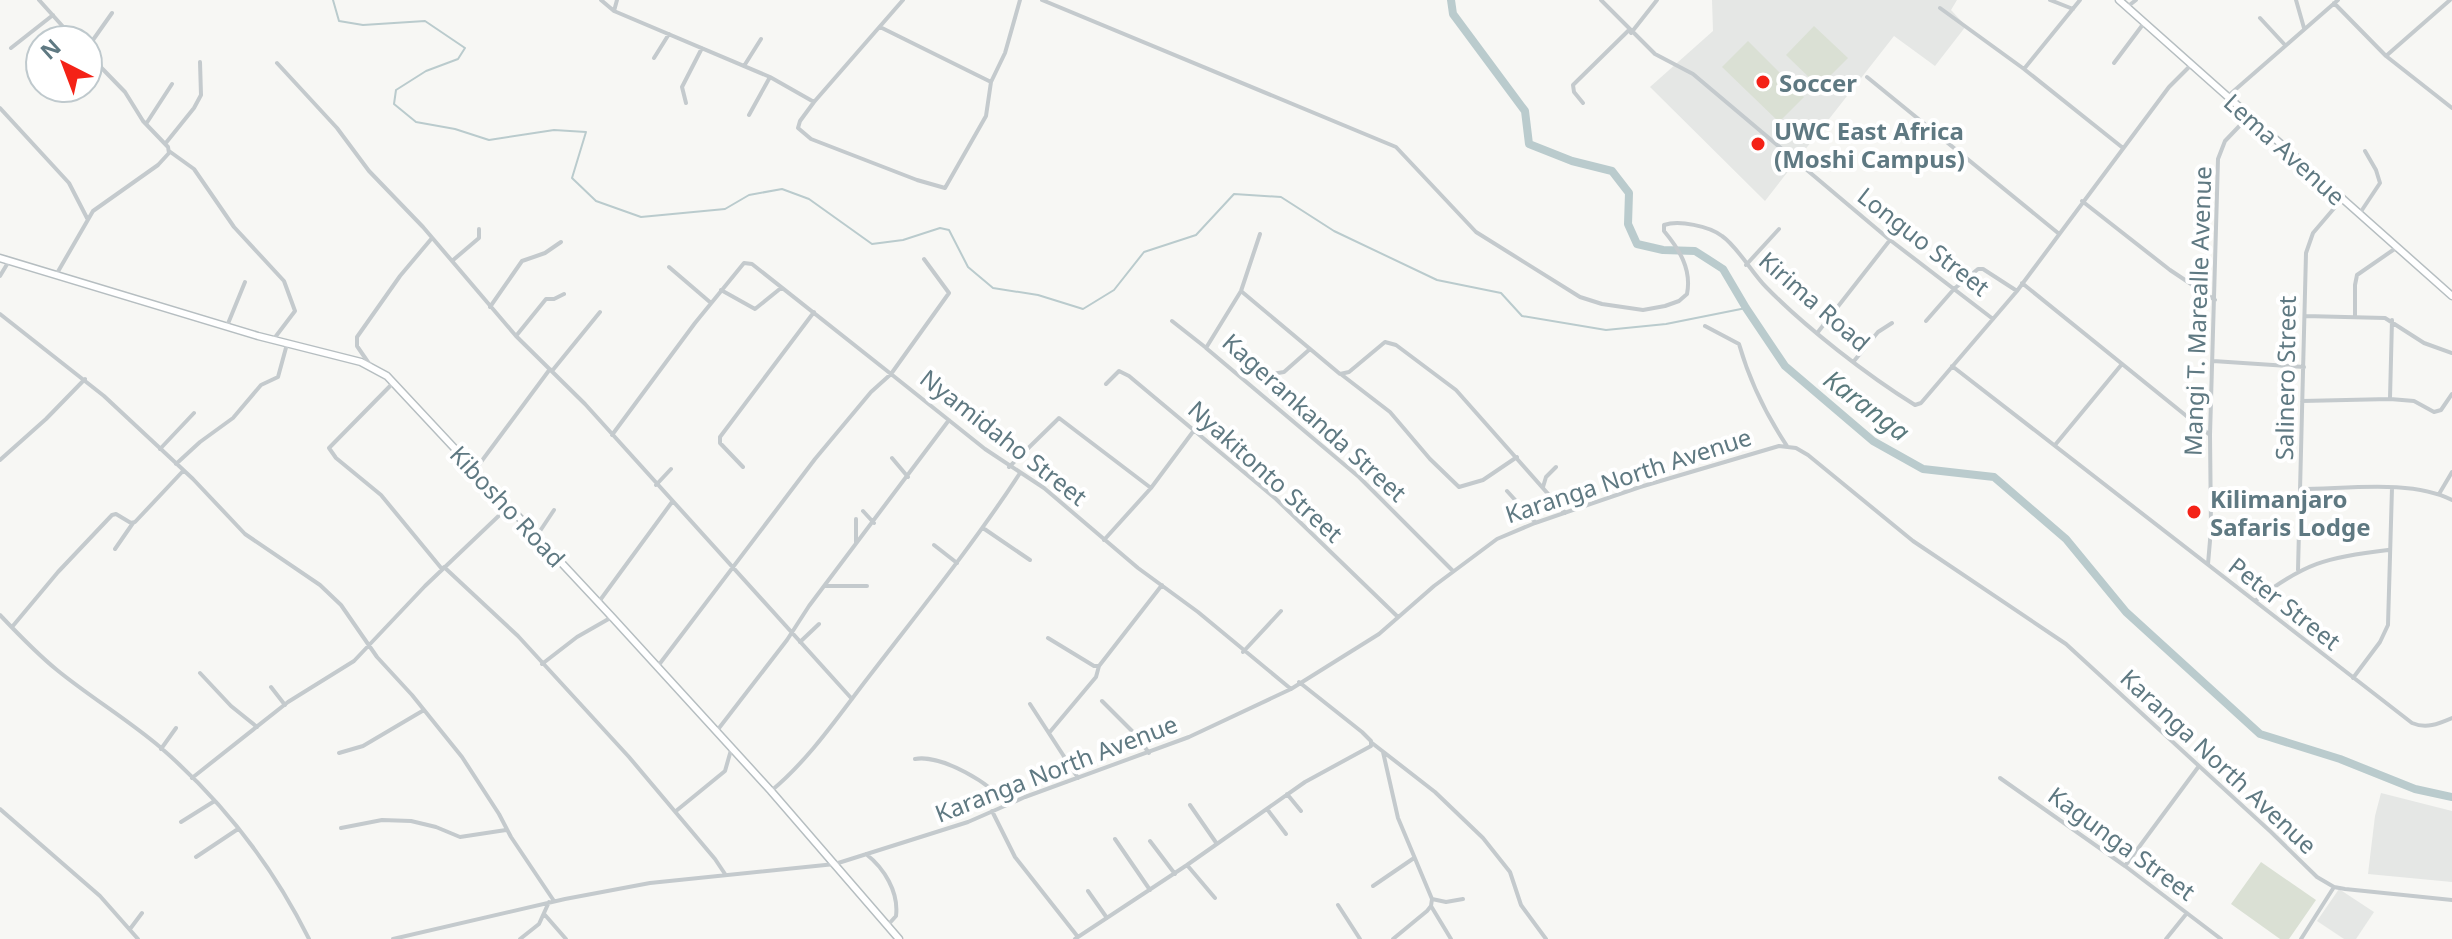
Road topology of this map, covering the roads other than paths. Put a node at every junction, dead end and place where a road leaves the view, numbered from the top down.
1 (39, 0) edge
2 (601, 0) edge
3 (617, 0) edge
4 (903, 0) edge
5 (1020, 0) edge
6 (1042, 0) edge
7 (1601, 0) edge
8 (1657, 0) edge
9 (2050, 0) edge
10 (2080, 0) edge
11 (2119, 0) edge
12 (2136, 0) edge
13 (2296, 0) edge
14 (2450, 0) edge
15 (2336, 2) edge
16 (2127, 7) junction
17 (1940, 8) dead end
18 (2073, 9) junction
19 (614, 11) junction
20 (112, 13) dead end
21 (53, 15) junction
22 (2260, 18) dead end
23 (2144, 23) junction
24 (61, 24) edge
25 (104, 24) edge
26 (880, 27) junction
27 (2304, 28) junction
28 (1630, 32) junction
29 (669, 34) junction
30 (761, 39) dead end
31 (2285, 45) junction
32 (11, 48) dead end
33 (702, 48) junction
34 (2386, 56) junction
35 (654, 58) dead end
36 (200, 62) dead end
37 (277, 63) dead end
38 (2114, 63) dead end
39 (2191, 65) junction
40 (744, 66) junction
41 (2024, 69) junction
42 (104, 70) edge
43 (770, 77) junction
44 (1867, 77) dead end
45 (991, 82) junction
46 (172, 84) dead end
47 (2227, 97) junction
48 (814, 102) junction
49 (686, 103) dead end
50 (1583, 103) dead end
51 (2452, 108) edge
52 (1, 110) edge
53 (749, 115) dead end
54 (2248, 117) junction
55 (146, 124) junction
56 (165, 144) junction
57 (2123, 148) junction
58 (169, 151) junction
59 (2365, 151) dead end
60 (2342, 199) junction
61 (2082, 201) junction
62 (2358, 215) junction
63 (87, 218) junction
64 (479, 229) dead end
65 (1779, 229) dead end
66 (2058, 233) junction
67 (1260, 234) dead end
68 (432, 238) junction
69 (1890, 240) junction
70 (561, 242) dead end
71 (2396, 248) junction
72 (0, 258) edge
73 (924, 259) dead end
74 (10, 261) junction
75 (452, 261) junction
76 (1746, 265) junction
77 (669, 267) dead end
78 (56, 275) junction
79 (0, 276) edge
80 (245, 282) dead end
81 (2022, 283) junction
82 (781, 287) junction
83 (1954, 289) junction
84 (721, 290) junction
85 (1241, 291) junction
86 (2017, 291) junction
87 (564, 294) dead end
88 (2452, 296) edge
89 (2215, 300) junction
90 (711, 303) junction
91 (490, 307) junction
92 (600, 312) dead end
93 (814, 312) junction
94 (0, 314) edge
95 (2305, 316) junction
96 (2355, 316) junction
97 (1993, 319) junction
98 (2392, 320) junction
99 (1172, 321) dead end
100 (1926, 321) dead end
101 (1892, 323) dead end
102 (227, 326) junction
103 (1705, 326) dead end
104 (1818, 332) junction
105 (516, 336) junction
106 (273, 340) junction
107 (287, 344) junction
108 (1206, 347) junction
109 (1310, 349) junction
110 (2452, 353) edge
111 (1854, 361) junction
112 (2213, 361) junction
113 (2122, 364) junction
114 (370, 365) junction
115 (1952, 366) junction
116 (2304, 367) junction
117 (551, 370) junction
118 (891, 374) junction
119 (1272, 374) dead end
120 (1342, 375) junction
121 (85, 379) junction
122 (394, 382) junction
123 (1106, 384) dead end
124 (2452, 394) edge
125 (2390, 399) junction
126 (2302, 401) junction
127 (194, 413) dead end
128 (949, 420) junction
129 (1195, 429) junction
130 (612, 435) junction
131 (2210, 435) junction
132 (2055, 445) junction
133 (1787, 446) junction
134 (160, 449) junction
135 (1517, 457) junction
136 (892, 458) dead end
137 (0, 460) edge
138 (176, 464) junction
139 (743, 467) dead end
140 (1009, 467) junction
141 (1556, 467) dead end
142 (671, 469) dead end
143 (475, 470) junction
144 (183, 471) junction
145 (2452, 472) edge
146 (1020, 473) junction
147 (908, 477) junction
148 (656, 485) junction
149 (1543, 487) junction
150 (1151, 488) junction
151 (2392, 488) junction
152 (2300, 489) junction
153 (1507, 491) dead end
154 (2439, 494) junction
155 (2452, 500) edge
156 (672, 502) junction
157 (508, 507) junction
158 (554, 510) dead end
159 (863, 511) dead end
160 (1565, 513) junction
161 (856, 519) dead end
162 (133, 523) junction
163 (874, 523) junction
164 (1535, 523) junction
165 (983, 528) junction
166 (536, 537) junction
167 (1104, 540) junction
168 (856, 545) junction
169 (934, 545) dead end
170 (115, 549) dead end
171 (2389, 550) junction
172 (1030, 560) dead end
173 (957, 564) junction
174 (2207, 565) junction
175 (443, 568) junction
176 (732, 569) junction
177 (2298, 570) junction
178 (1453, 571) junction
179 (1162, 585) junction
180 (825, 586) junction
181 (867, 586) dead end
182 (2255, 601) junction
183 (597, 603) junction
184 (1281, 611) dead end
185 (0, 615) edge
186 (612, 617) junction
187 (1398, 617) junction
188 (819, 624) dead end
189 (12, 627) junction
190 (792, 633) junction
191 (1048, 638) dead end
192 (800, 642) junction
193 (369, 647) junction
194 (1243, 652) junction
195 (542, 664) junction
196 (1099, 666) junction
197 (657, 668) junction
198 (200, 673) dead end
199 (2353, 678) junction
200 (1299, 682) junction
201 (271, 687) dead end
202 (1291, 689) junction
203 (852, 699) junction
204 (1102, 701) dead end
205 (1030, 704) dead end
206 (285, 705) junction
207 (424, 710) junction
208 (2452, 718) edge
209 (257, 727) junction
210 (176, 728) dead end
211 (715, 733) junction
212 (1049, 733) junction
213 (1372, 743) junction
214 (161, 749) junction
215 (731, 749) junction
216 (1383, 751) junction
217 (339, 753) dead end
218 (1149, 753) junction
219 (915, 759) dead end
220 (2199, 766) junction
221 (192, 778) junction
222 (1078, 778) junction
223 (2000, 778) dead end
224 (771, 791) junction
225 (1287, 794) junction
226 (213, 802) junction
227 (1006, 805) junction
228 (1190, 805) dead end
229 (0, 809) edge
230 (1267, 809) junction
231 (676, 811) junction
232 (992, 811) junction
233 (1301, 811) dead end
234 (181, 822) dead end
235 (341, 828) dead end
236 (238, 829) junction
237 (507, 830) junction
238 (1286, 834) dead end
239 (1115, 839) dead end
240 (1150, 841) dead end
241 (1217, 844) junction
242 (866, 854) junction
243 (196, 857) dead end
244 (1414, 857) junction
245 (835, 864) junction
246 (1187, 865) junction
247 (2125, 866) junction
248 (1175, 874) junction
249 (726, 876) junction
250 (1373, 886) dead end
251 (2334, 887) junction
252 (1150, 890) junction
253 (1088, 891) dead end
254 (1215, 898) dead end
255 (1432, 899) junction
256 (1463, 899) dead end
257 (2452, 900) edge
258 (552, 902) junction
259 (1338, 905) dead end
260 (1431, 906) junction
261 (142, 913) dead end
262 (2187, 913) junction
263 (545, 915) junction
264 (1108, 918) junction
265 (887, 926) junction
266 (130, 929) junction
267 (1078, 938) edge
268 (138, 939) edge
269 (309, 939) edge
270 (393, 939) edge
271 (520, 939) edge
272 (566, 939) edge
273 (892, 939) edge
274 (899, 939) edge
275 (1360, 939) edge
276 (1393, 939) edge
277 (1451, 939) edge
278 (1546, 939) edge
279 (2166, 939) edge
280 (2220, 939) edge
281 (2301, 939) edge

1 - 21 street
2 - 19 street
3 - 19 street
4 - 26 street
5 - 45 street
6 - 76 street, Kirima Road
7 - 28 street, Longuo Street
8 - 28 street
9 - 18 street
10 - 18 street
11 - 16 street, Lema Avenue
12 - 16 street
13 - 27 street
14 - 34 street
15 - 27 street
15 - 34 street
16 - 23 street, Lema Avenue
17 - 41 street
18 - 41 street
19 - 29 street
20 - 25 street
21 - 24 street
21 - 32 street
22 - 31 street
23 - 38 street
23 - 39 street, Lema Avenue
26 - 45 street
26 - 48 street
27 - 31 street
28 - 50 street
28 - 69 street, Longuo Street
29 - 33 street
29 - 35 street
30 - 40 street
31 - 47 street
33 - 40 street
33 - 49 street
34 - 51 street
36 - 56 street
37 - 68 street
39 - 47 street, Lema Avenue
39 - 57 street
40 - 43 street
41 - 57 street
42 - 55 street
43 - 48 street
43 - 53 street
44 - 66 street
45 - 48 street
46 - 55 street
47 - 54 street, Lema Avenue
52 - 63 street
54 - 60 street, Lema Avenue
54 - 89 street, Mangi T. Marealle Avenue
55 - 56 street
56 - 58 street
57 - 61 street
58 - 63 street
58 - 106 street
59 - 62 street
60 - 62 street, Lema Avenue
60 - 95 street, Salinero Street
61 - 66 street
61 - 89 street
62 - 71 street, Lema Avenue
63 - 78 street
64 - 75 street
65 - 76 street
66 - 81 street
67 - 85 street, Kagerankanda Street
68 - 75 street
68 - 114 street
69 - 83 street, Longuo Street
69 - 104 street
70 - 91 street
71 - 88 street, Lema Avenue
71 - 96 street
72 - 74 street, Kibosho Road
73 - 118 street
74 - 78 street, Kibosho Road
74 - 79 street
75 - 91 street
76 - 104 street, Kirima Road
77 - 90 street
78 - 102 street, Kibosho Road
80 - 102 street
81 - 86 street
81 - 113 street
82 - 84 street
82 - 84 street
82 - 93 street
83 - 86 street
83 - 97 street, Longuo Street
83 - 100 street
84 - 90 street
85 - 108 street, Kagerankanda Street
85 - 109 street
86 - 97 street
87 - 105 street
89 - 112 street, Mangi T. Marealle Avenue
90 - 130 street
91 - 105 street
92 - 117 street
93 - 118 street
93 - 139 street
94 - 121 street
95 - 96 street
95 - 116 street, Salinero Street
96 - 98 street
97 - 115 street
98 - 110 street
98 - 125 street
99 - 108 street
101 - 111 street
102 - 106 street, Kibosho Road
103 - 133 street
104 - 111 street, Kirima Road
105 - 117 street
106 - 107 street, Kibosho Road
107 - 114 street, Kibosho Road
107 - 138 street
108 - 178 street, Kagerankanda Street
109 - 119 street
109 - 120 street
111 - 115 street, Kirima Road
112 - 116 street
112 - 131 street, Mangi T. Marealle Avenue
113 - 131 street
113 - 132 street
114 - 122 street, Kibosho Road
115 - 132 street, Peter Street
116 - 126 street, Salinero Street
117 - 130 street
117 - 143 street
118 - 128 street, Nyamidaho Street
118 - 176 street, Nyamidaho Street
120 - 135 street
120 - 135 street
121 - 134 street
121 - 137 street
122 - 143 street, Kibosho Road
122 - 175 street
123 - 129 street, Nyakitonto Street
124 - 125 street
125 - 126 street
126 - 152 street, Salinero Street
127 - 134 street
128 - 140 street, Nyamidaho Street
128 - 147 street
129 - 150 street
129 - 187 street, Nyakitonto Street
130 - 148 street
131 - 174 street, Mangi T. Marealle Avenue
132 - 174 street, Peter Street
133 - 160 street, Karanga North Avenue
133 - 220 street, Karanga North Avenue
134 - 138 street
135 - 149 street
136 - 147 street
138 - 144 street
140 - 146 street, Nyamidaho Street
140 - 150 street
141 - 149 street
142 - 148 street
143 - 157 street, Kibosho Road
144 - 162 street
144 - 193 street
145 - 154 street
146 - 165 street
146 - 167 street, Nyamidaho Street
147 - 163 street
148 - 156 street
149 - 160 street
150 - 167 street
151 - 152 street
151 - 154 street
151 - 171 street
152 - 177 street, Salinero Street
153 - 164 street
154 - 155 street
156 - 176 street
156 - 183 street
157 - 166 street, Kibosho Road
157 - 175 street
158 - 166 street
159 - 163 street
160 - 164 street, Karanga North Avenue
161 - 168 street
162 - 170 street
162 - 189 street
163 - 168 street
164 - 178 street, Karanga North Avenue
165 - 172 street
165 - 173 street
166 - 183 street, Kibosho Road
167 - 179 street, Nyamidaho Street
168 - 180 street
169 - 173 street
171 - 177 street
171 - 199 street
173 - 203 street
174 - 182 street, Peter Street
175 - 193 street
175 - 195 street
176 - 190 street
176 - 197 street, Nyamidaho Street
177 - 182 street
178 - 187 street, Karanga North Avenue
179 - 194 street, Nyamidaho Street
179 - 196 street
180 - 181 street
180 - 190 street
182 - 199 street, Peter Street
183 - 186 street, Kibosho Road
184 - 194 street
185 - 189 street
186 - 195 street
186 - 197 street, Kibosho Road
187 - 200 street, Karanga North Avenue
188 - 192 street
189 - 214 street
190 - 192 street
190 - 211 street
191 - 196 street
192 - 203 street
193 - 206 street
193 - 207 street
194 - 202 street, Nyamidaho Street
195 - 231 street
196 - 212 street
197 - 211 street, Kibosho Road
198 - 209 street
199 - 208 street, Peter Street
200 - 202 street, Karanga North Avenue
200 - 213 street
201 - 206 street
202 - 218 street, Karanga North Avenue
203 - 224 street
204 - 218 street
205 - 212 street
206 - 209 street
207 - 217 street
207 - 237 street
209 - 221 street
210 - 214 street
211 - 215 street, Kibosho Road
212 - 222 street
213 - 216 street
213 - 225 street
214 - 221 street
215 - 224 street, Kibosho Road
215 - 231 street
216 - 244 street
216 - 278 street
218 - 222 street, Karanga North Avenue
219 - 227 street
220 - 247 street
220 - 251 street, Karanga North Avenue
221 - 226 street
222 - 227 street, Karanga North Avenue
223 - 247 street, Kagunga Street
224 - 245 street, Kibosho Road
225 - 230 street
225 - 233 street
226 - 234 street
226 - 236 street
227 - 232 street, Karanga North Avenue
228 - 241 street
229 - 266 street
230 - 238 street
230 - 241 street
231 - 249 street
232 - 242 street, Karanga North Avenue
232 - 267 street
235 - 237 street
236 - 243 street
236 - 269 street
237 - 258 street
239 - 252 street
240 - 248 street
241 - 246 street
242 - 245 street, Karanga North Avenue
242 - 265 street
244 - 250 street
244 - 255 street
245 - 249 street, Karanga North Avenue
245 - 265 street, Kibosho Road
246 - 248 street
246 - 254 street
247 - 262 street, Kagunga Street
248 - 252 street
249 - 258 street, Karanga North Avenue
251 - 257 street
251 - 281 street
252 - 264 street
253 - 264 street
255 - 256 street
255 - 260 street
258 - 263 street
258 - 270 street, Karanga North Avenue
259 - 275 street
260 - 276 street
260 - 277 street
261 - 266 street
262 - 279 street
262 - 280 street, Kagunga Street
263 - 271 street
263 - 272 street
264 - 267 street
265 - 274 street, Kibosho Road
266 - 268 street
273 - 274 street

